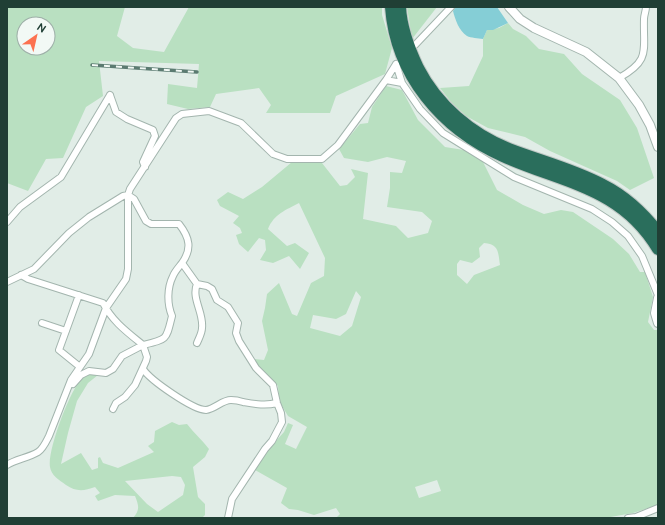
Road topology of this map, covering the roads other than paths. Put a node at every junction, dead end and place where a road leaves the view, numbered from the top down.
1 (391, 7) edge
2 (400, 7) edge
3 (451, 7) edge
4 (509, 7) edge
5 (646, 7) edge
6 (414, 45) dead end
7 (619, 78) junction
8 (386, 80) junction
9 (402, 83) junction
10 (658, 147) edge
11 (145, 167) junction
12 (128, 195) junction
13 (7, 222) edge
14 (658, 232) edge
15 (658, 249) edge
16 (182, 263) junction
17 (21, 275) junction
18 (7, 282) edge
19 (197, 284) junction
20 (79, 295) junction
21 (658, 296) edge
22 (106, 308) junction
23 (42, 323) dead end
24 (658, 323) edge
25 (66, 332) junction
26 (197, 343) dead end
27 (143, 345) junction
28 (80, 367) junction
29 (143, 369) junction
30 (69, 387) junction
31 (276, 403) junction
32 (113, 409) dead end
33 (7, 466) edge
34 (658, 508) edge
35 (228, 518) edge
36 (628, 518) edge

1 - 15 highway
2 - 14 highway
3 - 6 street
4 - 7 street
5 - 7 street
7 - 10 street
8 - 9 street
8 - 9 street
8 - 11 street
9 - 21 street
11 - 12 street
11 - 13 street
12 - 16 street
12 - 17 street
12 - 22 street
16 - 19 street
16 - 27 street
17 - 18 street
17 - 20 street
19 - 26 street
19 - 31 street
20 - 22 street
20 - 25 street
21 - 24 street
22 - 27 street
22 - 28 street
23 - 25 street
25 - 28 street
27 - 29 street
27 - 30 street
28 - 30 street
29 - 31 street
29 - 32 street
30 - 33 street
31 - 35 street
34 - 36 street

